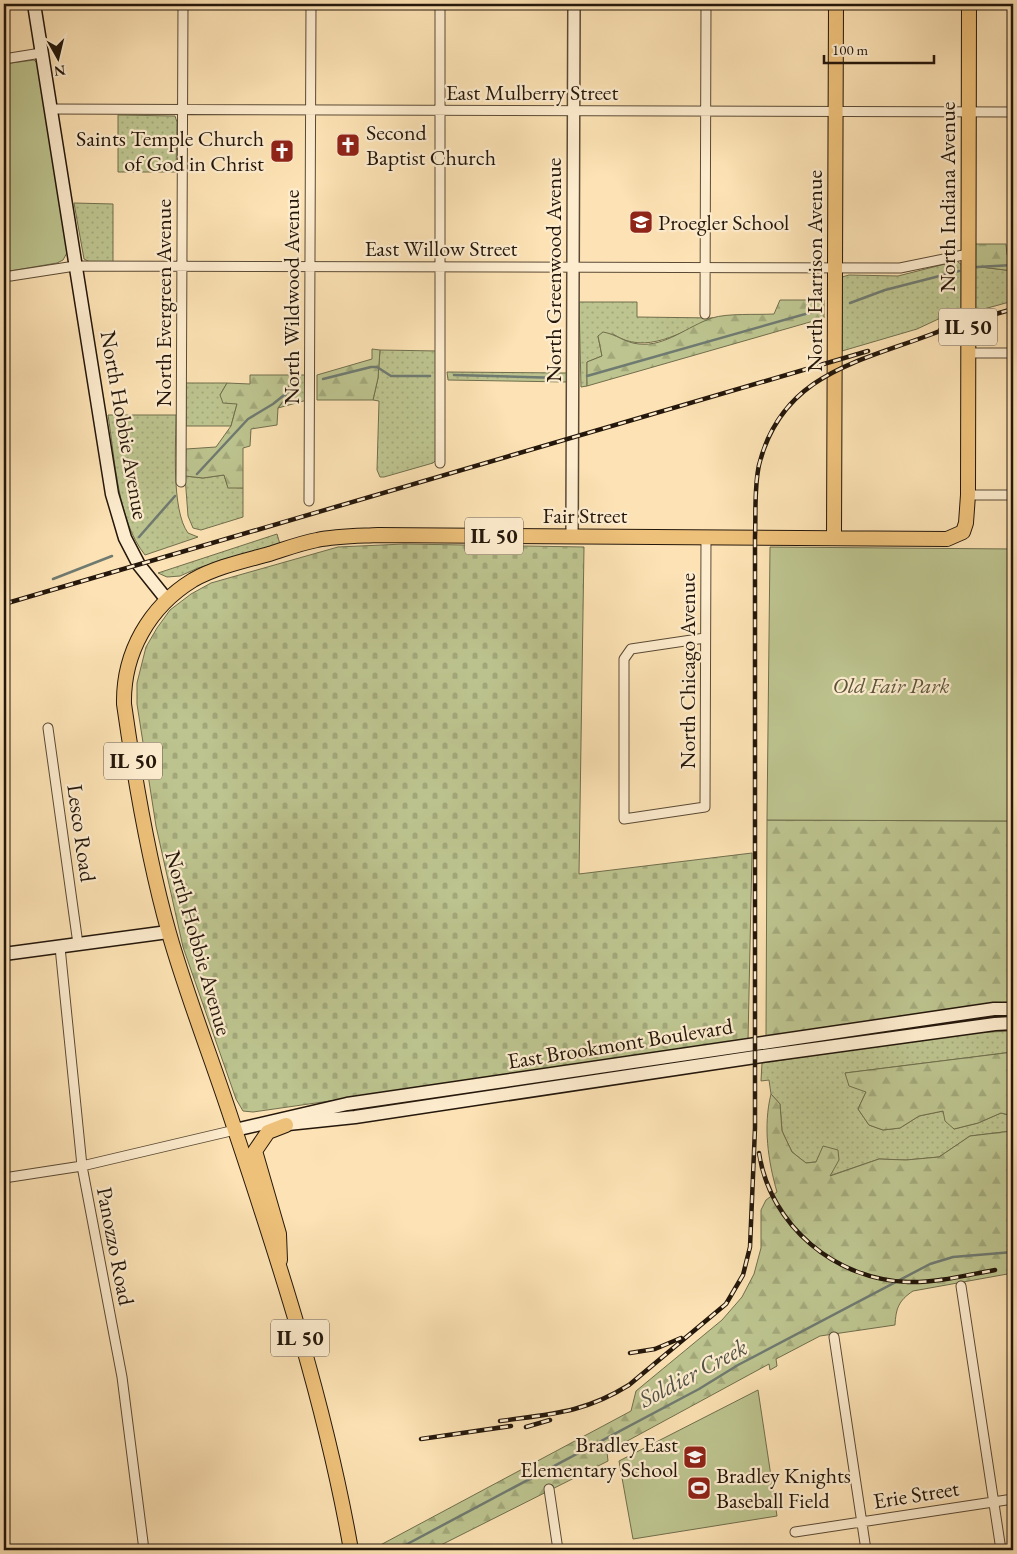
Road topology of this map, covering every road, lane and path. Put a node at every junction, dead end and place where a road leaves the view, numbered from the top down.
1 (34, 4) edge
2 (183, 4) edge
3 (311, 4) edge
4 (440, 4) edge
5 (574, 4) edge
6 (706, 4) edge
7 (836, 4) edge
8 (969, 4) edge
9 (42, 54) junction
10 (4, 59) edge
11 (50, 109) junction
12 (182, 110) junction
13 (311, 110) junction
14 (439, 110) junction
15 (574, 111) junction
16 (706, 111) junction
17 (836, 112) junction
18 (969, 112) junction
19 (1013, 112) edge
20 (968, 254) junction
21 (75, 266) junction
22 (182, 266) junction
23 (310, 266) junction
24 (440, 267) junction
25 (573, 267) junction
26 (705, 268) junction
27 (835, 268) junction
28 (4, 277) edge
29 (705, 314) dead end
30 (968, 353) junction
31 (1013, 353) edge
32 (440, 463) dead end
33 (180, 482) dead end
34 (968, 495) junction
35 (1013, 495) edge
36 (309, 501) dead end
37 (706, 536) junction
38 (572, 537) junction
39 (956, 537) joint
40 (834, 538) junction
41 (167, 600) junction
42 (705, 638) junction
43 (48, 728) dead end
44 (168, 932) junction
45 (78, 944) junction
46 (60, 947) junction
47 (4, 954) edge
48 (1013, 1009) edge
49 (1013, 1023) edge
50 (286, 1124) junction
51 (235, 1130) junction
52 (82, 1166) junction
53 (4, 1178) edge
54 (279, 1270) junction
55 (961, 1286) dead end
56 (834, 1337) dead end
57 (549, 1488) dead end
58 (1013, 1499) edge
59 (994, 1502) junction
60 (862, 1522) junction
61 (796, 1532) dead end
62 (144, 1550) edge
63 (351, 1550) edge
64 (558, 1550) edge
65 (866, 1550) edge
66 (1001, 1550) edge

1 - 9 main road, North Hobbie Avenue
2 - 12 street, North Evergreen Avenue
3 - 13 street, North Wildwood Avenue
4 - 14 street
5 - 15 street, North Greenwood Avenue
6 - 16 street
7 - 17 main road, North Harrison Avenue
8 - 18 main road, North Indiana Avenue / IL 50
9 - 10 street
9 - 11 main road, North Hobbie Avenue
11 - 12 street, East Mulberry Street
11 - 21 main road, North Hobbie Avenue
12 - 13 street, East Mulberry Street
12 - 22 street, North Evergreen Avenue
13 - 14 street, East Mulberry Street
13 - 23 street, North Wildwood Avenue
14 - 15 street, East Mulberry Street
14 - 24 street
15 - 16 street, East Mulberry Street
15 - 25 street, North Greenwood Avenue
16 - 17 street, East Mulberry Street
16 - 26 street
17 - 18 street, East Mulberry Street
17 - 27 main road, North Harrison Avenue
18 - 19 street, East Mulberry Street
18 - 20 main road, North Indiana Avenue / IL 50
20 - 27 street, East Willow Street
20 - 30 main road, North Indiana Avenue / IL 50
21 - 22 street, East Willow Street
21 - 28 street, East Willow Street
21 - 41 main road, North Hobbie Avenue
22 - 23 street, East Willow Street
22 - 33 street, North Evergreen Avenue
23 - 24 street, East Willow Street
23 - 36 street, North Wildwood Avenue
24 - 25 street, East Willow Street
24 - 32 street
25 - 26 street, East Willow Street
25 - 38 street, North Greenwood Avenue
26 - 27 street, East Willow Street
26 - 29 street
27 - 40 main road, North Harrison Avenue
30 - 31 street
30 - 34 main road, North Indiana Avenue / IL 50
34 - 35 street
34 - 39 main road, North Indiana Avenue / IL 50
37 - 38 main road, Fair Street / IL 50
37 - 40 main road, Fair Street / IL 50
37 - 42 street, North Chicago Avenue
38 - 41 main road, Fair Street / IL 50
39 - 40 main road, Fair Street / IL 50
41 - 44 main road, North Hobbie Avenue / IL 50
42 - 42 street, North Chicago Avenue
43 - 45 street, Lesco Road
44 - 45 main road
44 - 51 main road, North Hobbie Avenue / IL 50
45 - 46 main road
46 - 47 main road
46 - 52 street, Panozzo Road
48 - 51 main road, East Brookmont Boulevard
49 - 50 main road, East Brookmont Boulevard
50 - 51 main road, East Brookmont Boulevard
50 - 54 main road
51 - 52 street, East Brookmont Boulevard
51 - 54 main road, North Hobbie Avenue / IL 50
52 - 53 street, East Brookmont Boulevard
52 - 62 street, Panozzo Road
54 - 63 main road, North Hobbie Avenue / IL 50
55 - 59 street
56 - 60 street
57 - 64 street
58 - 59 street, Erie Street
59 - 60 street, Erie Street
59 - 66 street
60 - 61 street, Erie Street
60 - 65 street

